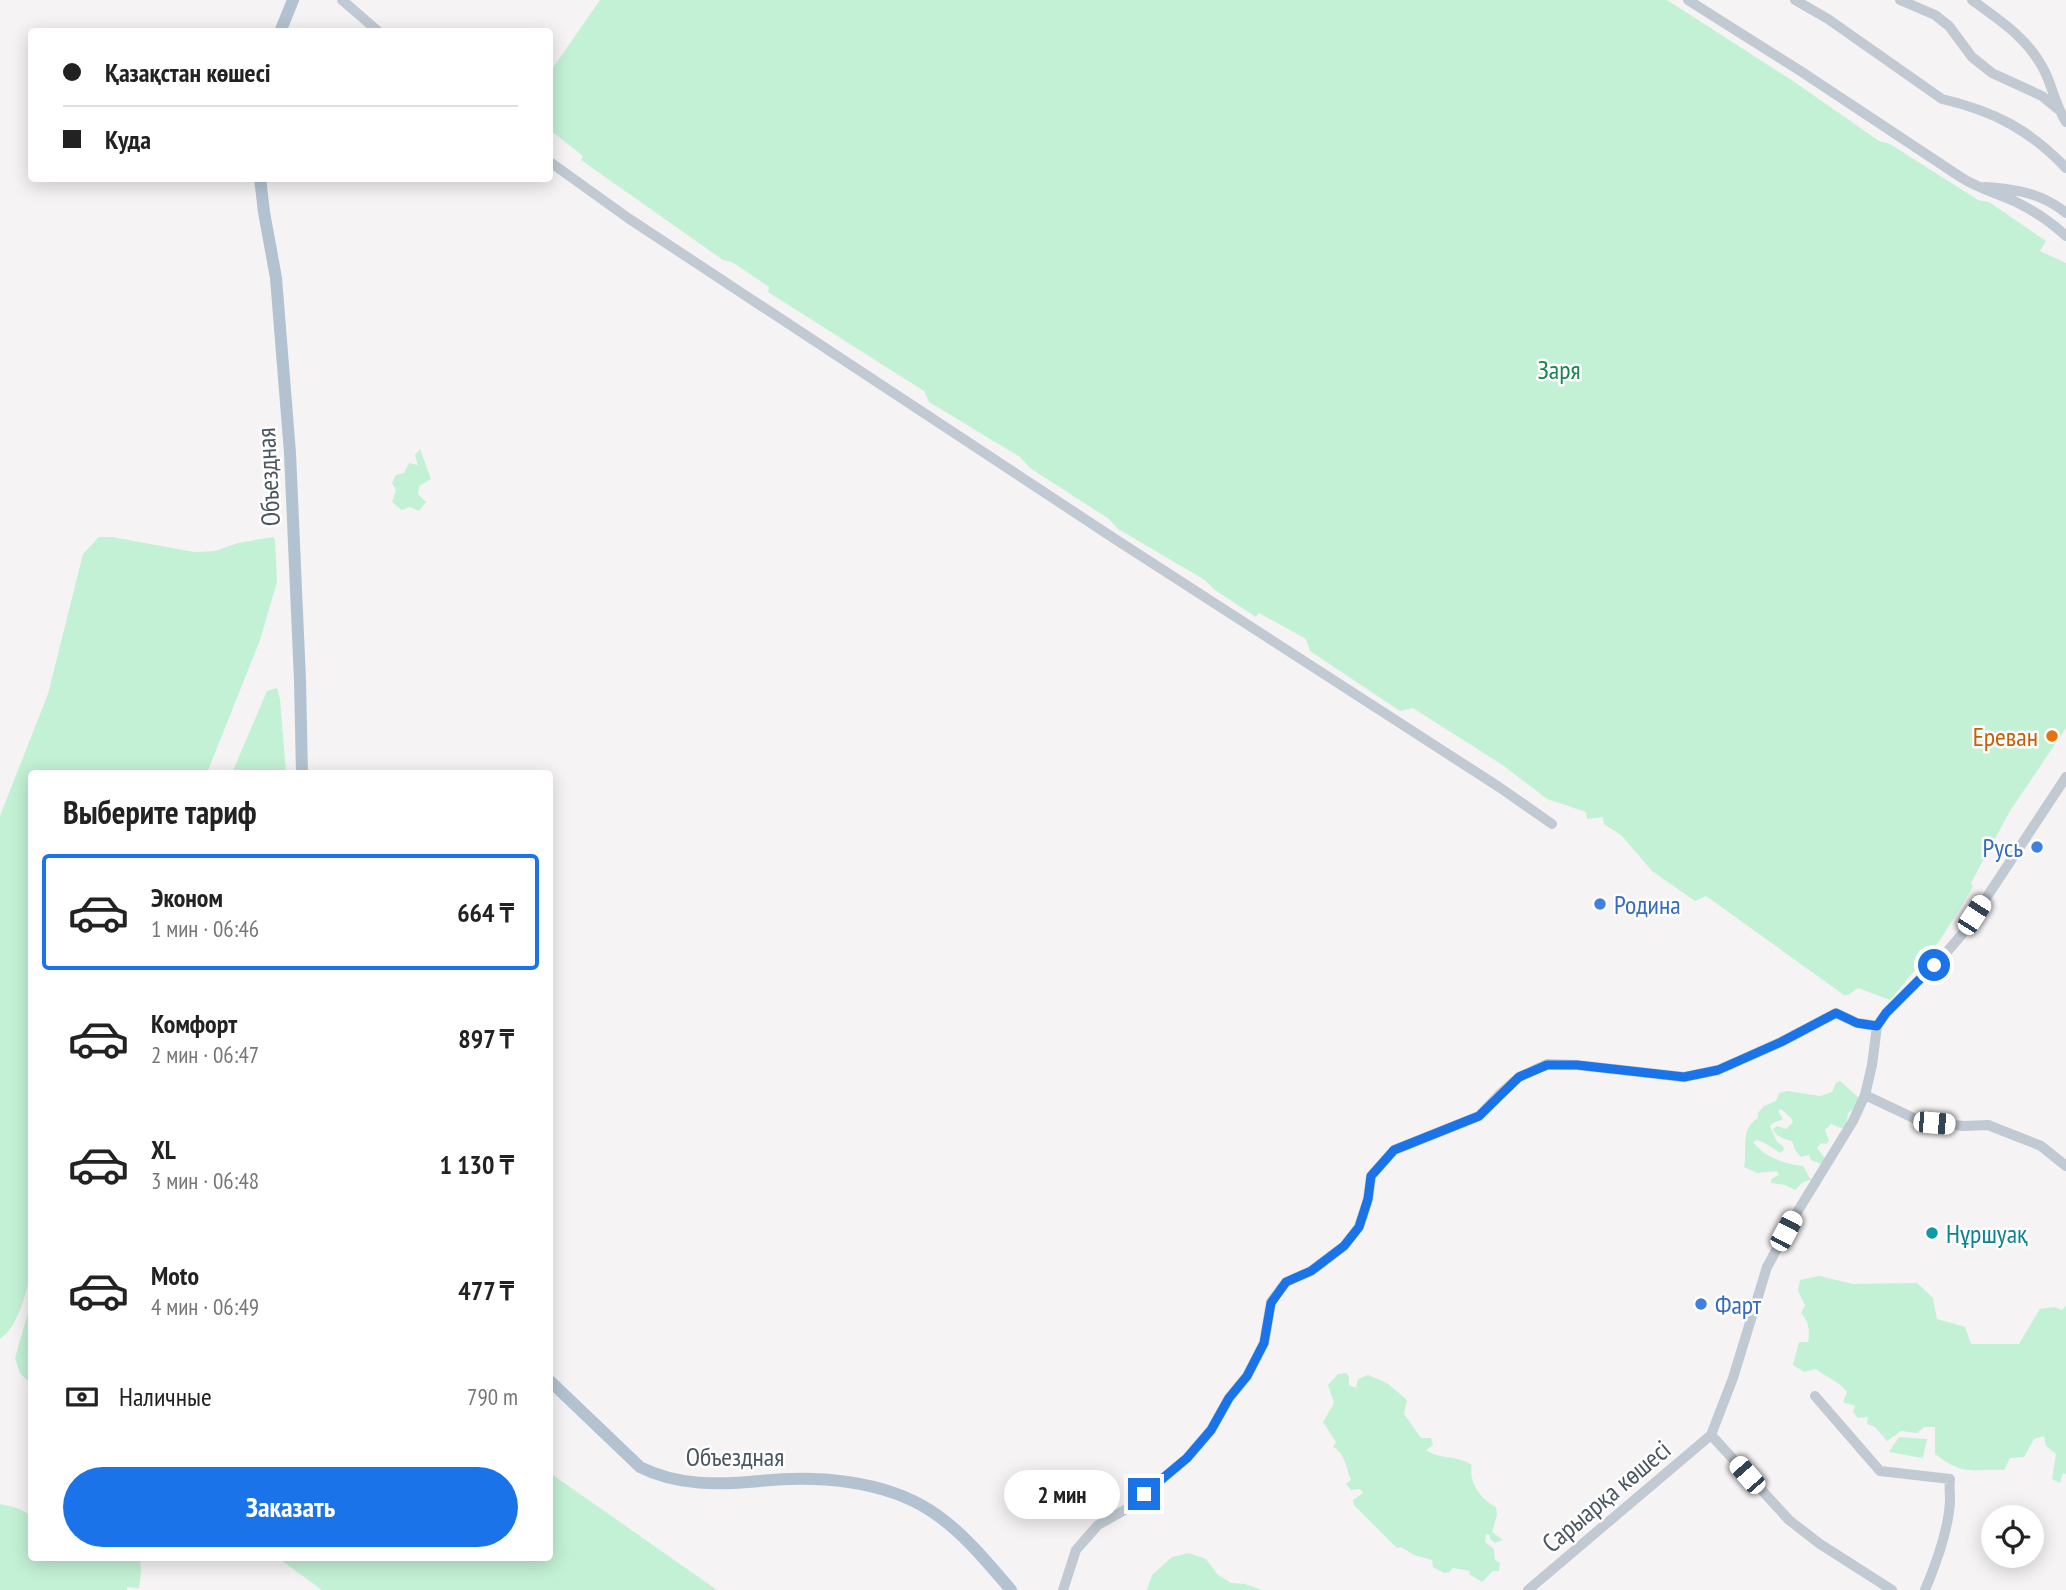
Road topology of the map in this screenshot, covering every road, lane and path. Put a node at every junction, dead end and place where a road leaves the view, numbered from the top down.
1 (293, 0) edge
2 (342, 0) edge
3 (1688, 0) edge
4 (1795, 0) edge
5 (1900, 0) edge
6 (1972, 0) edge
7 (282, 28) edge
8 (374, 28) edge
9 (2058, 109) junction
10 (2066, 122) edge
11 (553, 164) edge
12 (2066, 169) edge
13 (261, 182) edge
14 (1976, 187) junction
15 (2066, 213) edge
16 (2066, 236) edge
17 (302, 770) edge
18 (2066, 777) edge
19 (1552, 824) dead end
20 (1877, 1026) junction
21 (1865, 1095) junction
22 (2066, 1166) edge
23 (553, 1384) edge
24 (1815, 1396) dead end
25 (1711, 1435) junction
26 (1011, 1590) edge
27 (1063, 1590) edge
28 (1528, 1590) edge
29 (1892, 1590) edge
30 (1925, 1590) edge

1 - 7 main road
2 - 8 street
3 - 14 street
4 - 12 street
5 - 9 street
6 - 9 street
9 - 10 street
11 - 19 street
13 - 17 main road, Объездная
14 - 15 street
14 - 16 street
18 - 20 street
20 - 21 street
20 - 27 street
21 - 22 street
21 - 25 street
23 - 26 main road, Объездная
24 - 30 street
25 - 28 street, Сарыарқа көшесі
25 - 29 street

